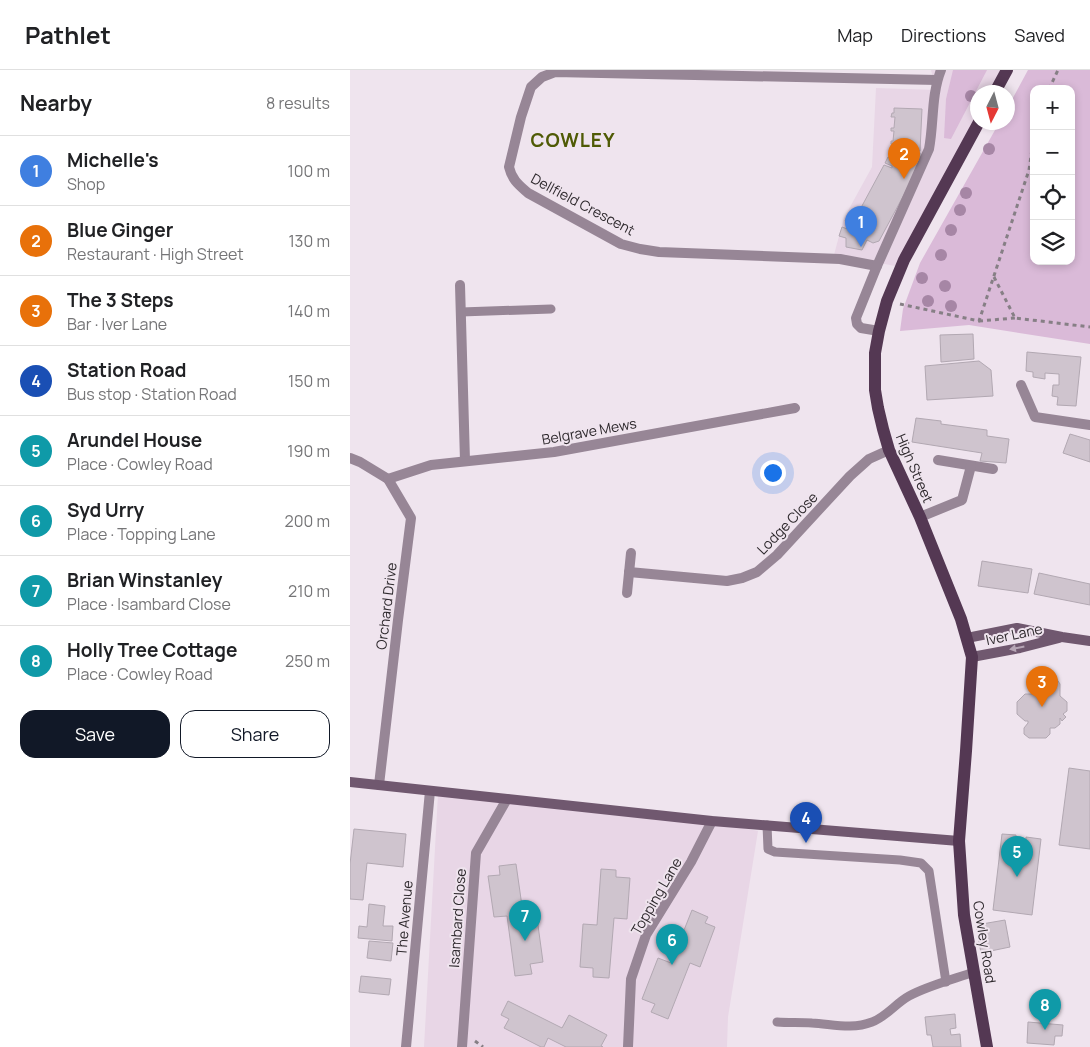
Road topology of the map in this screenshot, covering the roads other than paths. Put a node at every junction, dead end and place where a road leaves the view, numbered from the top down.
1 (940, 70) edge
2 (1007, 70) edge
3 (937, 80) junction
4 (999, 85) edge
5 (975, 130) edge
6 (877, 266) junction
7 (460, 285) dead end
8 (551, 309) dead end
9 (461, 312) junction
10 (878, 331) junction
11 (1021, 385) dead end
12 (795, 408) dead end
13 (1090, 426) edge
14 (889, 450) junction
15 (350, 458) edge
16 (938, 460) dead end
17 (465, 461) junction
18 (971, 466) junction
19 (993, 469) dead end
20 (388, 479) junction
21 (920, 517) junction
22 (631, 553) dead end
23 (629, 572) junction
24 (627, 593) dead end
25 (1062, 637) junction
26 (967, 638) junction
27 (1090, 641) edge
28 (972, 657) junction
29 (350, 782) edge
30 (378, 785) junction
31 (430, 791) junction
32 (507, 799) junction
33 (712, 821) junction
34 (767, 825) junction
35 (959, 840) junction
36 (974, 972) junction
37 (946, 982) junction
38 (777, 1022) dead end
39 (406, 1047) edge
40 (462, 1047) edge
41 (628, 1047) edge
42 (987, 1047) edge

1 - 3 street
2 - 4 main road
3 - 6 street
3 - 6 street, Dellfield Crescent
5 - 10 main road, High Street
6 - 10 street
7 - 9 street
8 - 9 lane
9 - 17 street
10 - 14 main road, High Street
11 - 13 street
12 - 17 street, Belgrave Mews
14 - 21 main road, High Street
14 - 23 street, Lodge Close
15 - 20 street, Orchard Drive
16 - 18 street
17 - 20 street, Belgrave Mews
18 - 19 street
18 - 21 street
20 - 30 street, Orchard Drive
21 - 26 main road, High Street
22 - 23 street
23 - 24 street
25 - 26 street, Iver Lane
25 - 27 street, Iver Lane
25 -> 28 street, Iver Lane
26 - 28 main road, High Street
28 - 35 main road, High Street
29 - 30 street
30 - 31 street
31 - 32 street
31 - 39 street, The Avenue
32 - 33 street
32 - 40 street, Isambard Close
33 - 34 street
33 - 41 street, Topping Lane
34 - 35 street
34 - 37 lane
35 - 36 main road, Cowley Road
36 - 37 lane
36 - 42 main road, Cowley Road
37 - 38 lane

